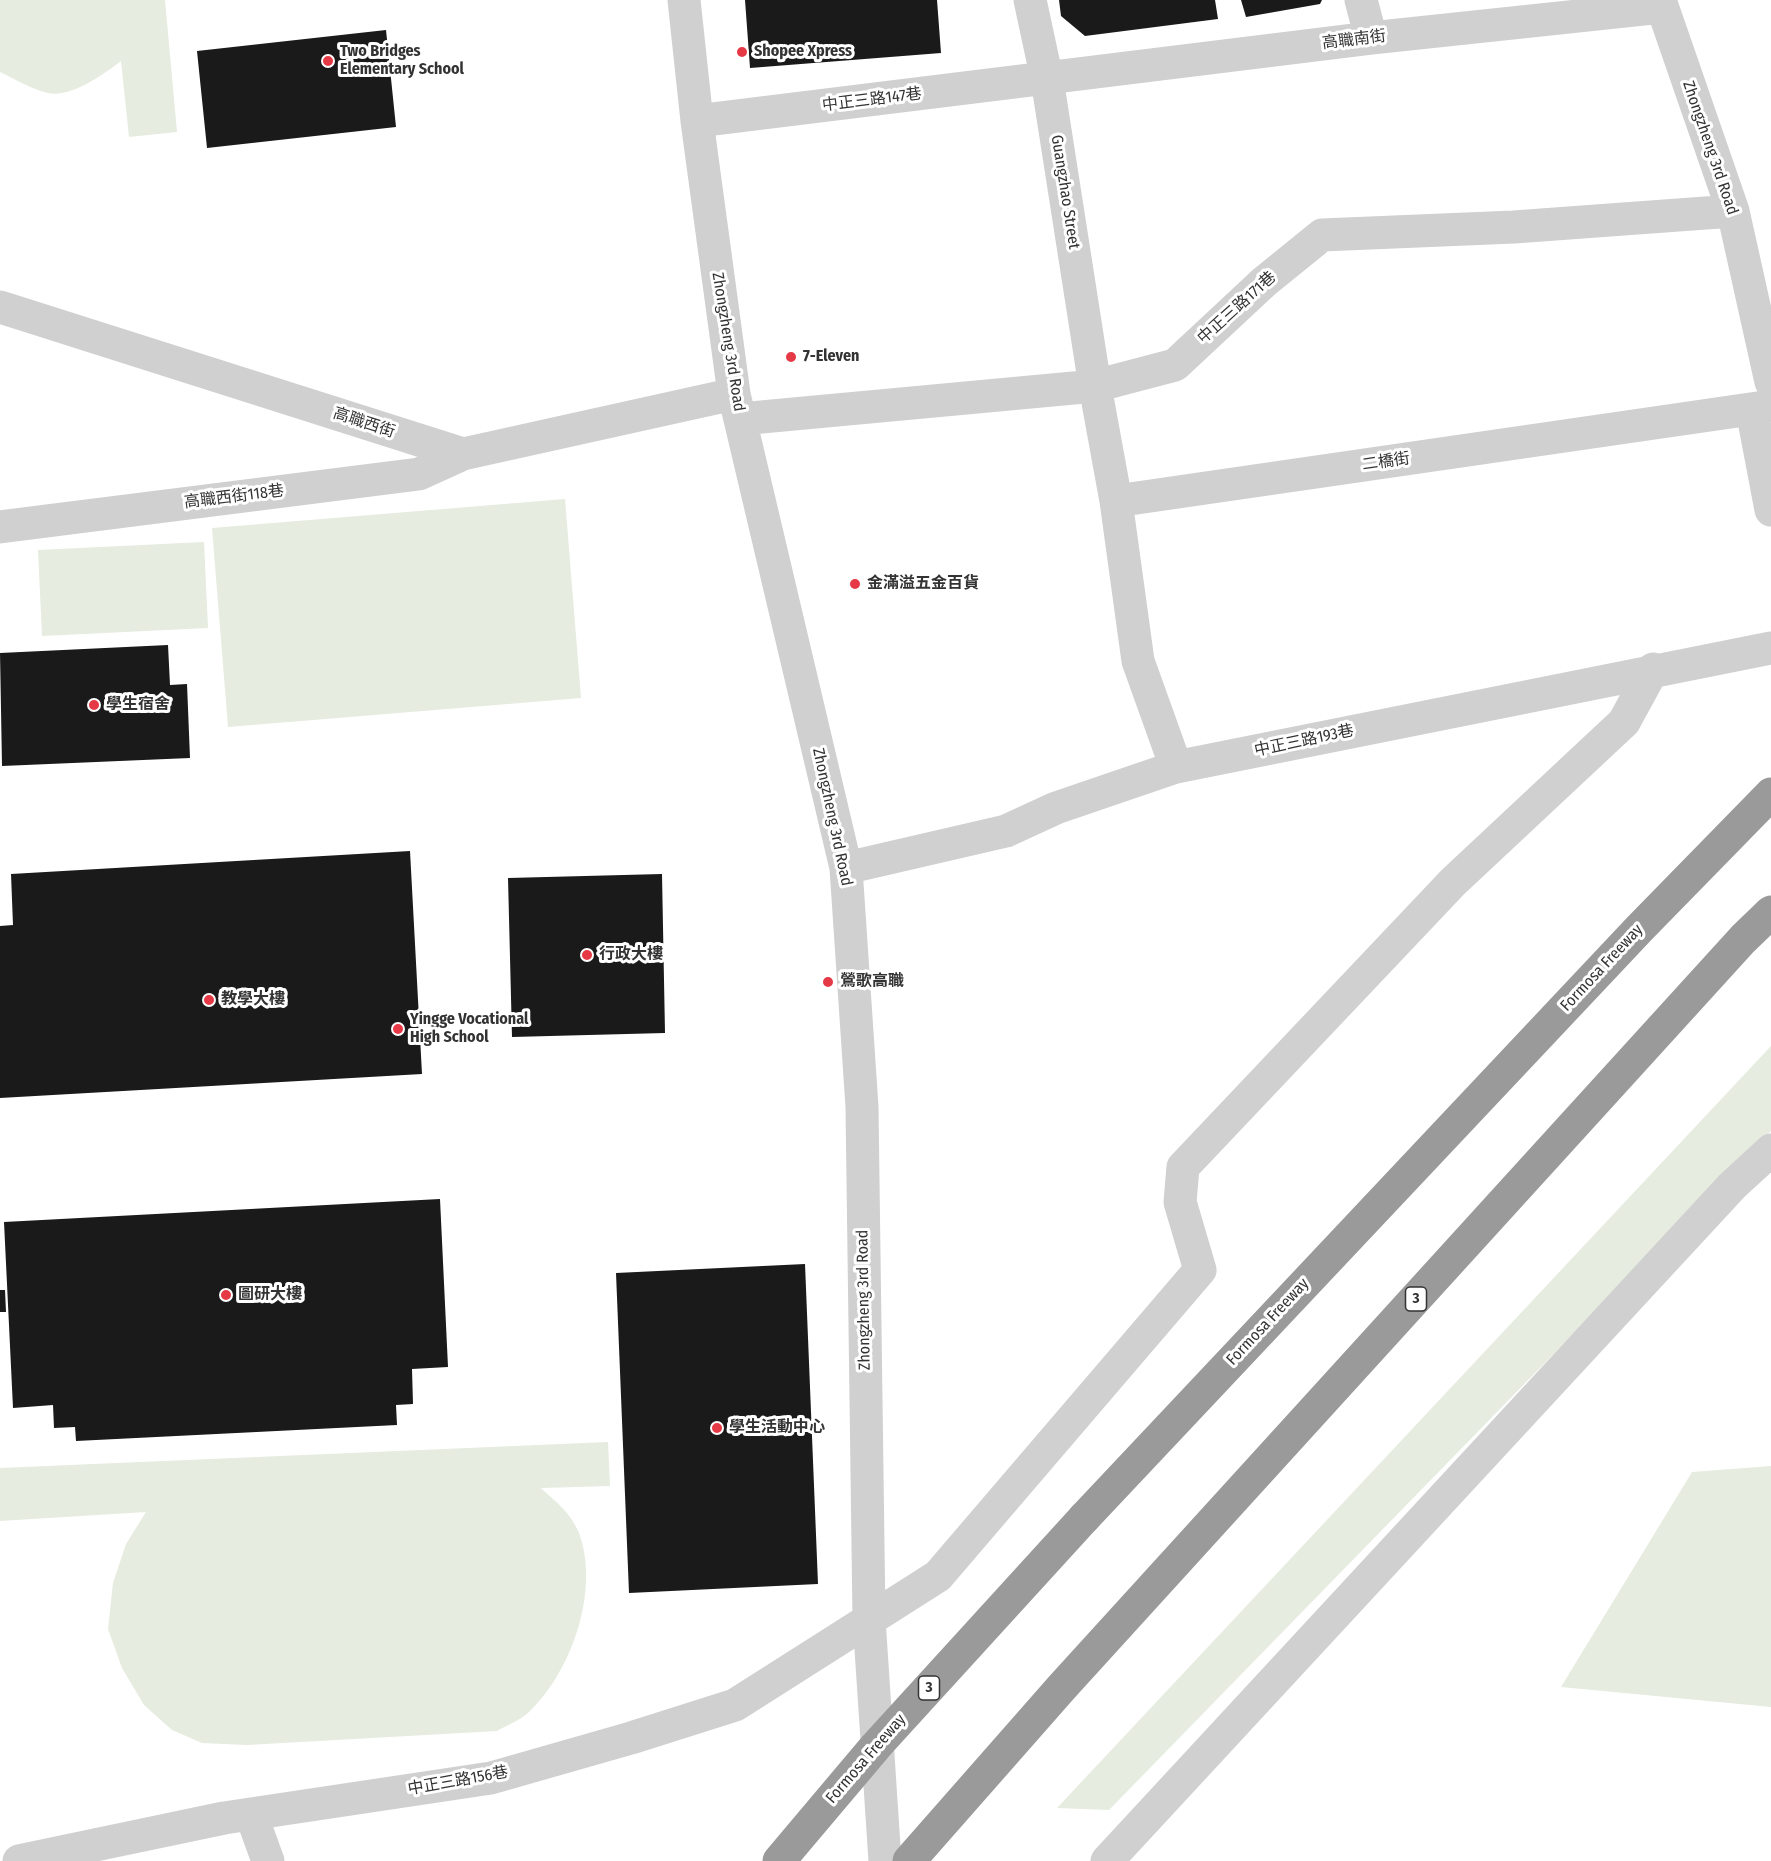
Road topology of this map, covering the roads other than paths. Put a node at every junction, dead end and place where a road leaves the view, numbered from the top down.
1 (684, 0) edge
2 (1030, 0) edge
3 (1361, 0) edge
4 (1661, 3) edge
5 (1371, 38) junction
6 (1047, 79) junction
7 (697, 121) junction
8 (1733, 212) junction
9 (0, 307) edge
10 (1771, 382) edge
11 (1095, 386) junction
12 (737, 407) junction
13 (1761, 408) edge
14 (463, 454) junction
15 (1116, 501) junction
16 (1771, 510) edge
17 (0, 527) edge
18 (1771, 648) edge
19 (1653, 669) junction
20 (1176, 767) junction
21 (1771, 794) edge
22 (846, 868) junction
23 (1771, 912) edge
24 (1771, 1150) edge
25 (869, 1619) junction
26 (251, 1814) junction
27 (19, 1861) edge
28 (268, 1861) edge
29 (778, 1861) edge
30 (885, 1861) edge
31 (909, 1861) edge
32 (1107, 1861) edge

1 - 7 street, Zhongzheng 3rd Road
2 - 6 street, Guangzhao Street
3 - 5 street
4 - 5 street, 高職南街
4 - 8 street, Zhongzheng 3rd Road
5 - 6 street, 高職南街
6 - 7 street, 中正三路147巷
6 - 11 street, Guangzhao Street
7 - 12 street, Zhongzheng 3rd Road
8 - 10 street, Zhongzheng 3rd Road
8 - 11 street, 中正三路171巷
9 - 14 street, 高職西街
11 - 12 street, 中正三路171巷
11 - 15 street
12 - 14 street
12 - 22 street, Zhongzheng 3rd Road
13 - 15 street, 二橋街
13 - 16 street
14 - 17 street, 高職西街118巷
15 - 20 street
18 - 19 street, 中正三路193巷
19 - 20 street, 中正三路193巷
19 - 25 street, 中正三路156巷
20 - 22 street, 中正三路193巷
21 - 29 highway, Formosa Freeway / 3, bridge
22 - 25 street, Zhongzheng 3rd Road
23 - 31 highway, 3
24 - 32 street
25 - 26 street, 中正三路156巷
25 - 30 street, Zhongzheng 3rd Road
26 - 27 street, 中正三路156巷
26 - 28 street

